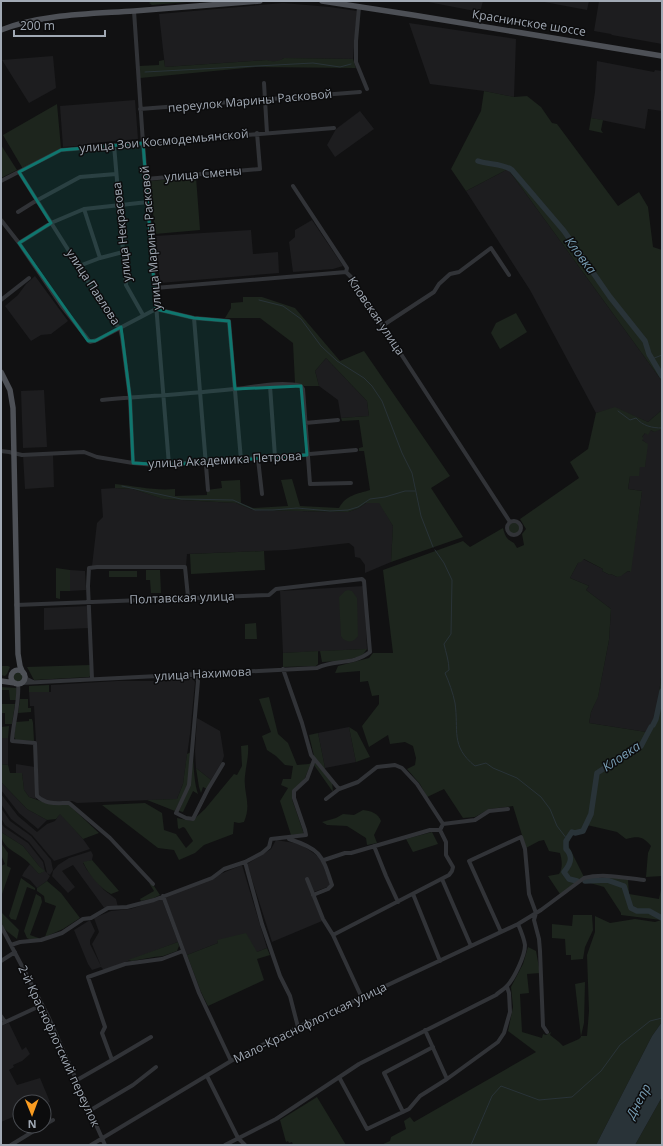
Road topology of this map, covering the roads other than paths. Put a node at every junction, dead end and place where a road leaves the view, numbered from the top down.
1 (260, 1) edge
2 (322, 1) edge
3 (359, 7) junction
4 (134, 11) junction
5 (1, 30) edge
6 (662, 56) edge
7 (264, 83) dead end
8 (367, 89) dead end
9 (360, 92) dead end
10 (265, 100) junction
11 (140, 109) junction
12 (334, 128) dead end
13 (257, 133) junction
14 (266, 133) junction
15 (143, 143) junction
16 (114, 145) junction
17 (19, 172) junction
18 (116, 174) junction
19 (146, 179) junction
20 (1, 181) edge
21 (293, 186) dead end
22 (36, 201) junction
23 (148, 202) junction
24 (119, 205) junction
25 (84, 209) junction
26 (18, 212) dead end
27 (1, 220) edge
28 (50, 223) junction
29 (19, 243) junction
30 (123, 252) junction
31 (100, 258) junction
32 (79, 266) junction
33 (346, 272) junction
34 (508, 275) dead end
35 (29, 278) dead end
36 (155, 288) junction
37 (1, 300) edge
38 (156, 309) junction
39 (143, 315) junction
40 (194, 318) junction
41 (382, 326) junction
42 (120, 328) junction
43 (1, 372) edge
44 (270, 386) junction
45 (235, 389) junction
46 (200, 392) junction
47 (164, 396) junction
48 (130, 398) junction
49 (102, 400) dead end
50 (338, 420) dead end
51 (305, 423) junction
52 (356, 450) dead end
53 (1, 451) edge
54 (14, 454) junction
55 (307, 455) junction
56 (275, 458) junction
57 (258, 459) junction
58 (241, 460) junction
59 (206, 462) junction
60 (133, 463) junction
61 (169, 465) junction
62 (351, 483) dead end
63 (208, 490) dead end
64 (262, 494) dead end
65 (510, 522) dead end
66 (188, 597) junction
67 (88, 602) junction
68 (16, 605) junction
69 (370, 652) joint
70 (18, 654) junction
71 (283, 670) junction
72 (12, 673) junction
73 (24, 673) junction
74 (196, 674) junction
75 (92, 679) junction
76 (1, 681) edge
77 (33, 682) junction
78 (18, 683) junction
79 (314, 760) junction
80 (222, 764) dead end
81 (339, 789) junction
82 (326, 799) dead end
83 (508, 809) dead end
84 (443, 824) junction
85 (440, 830) junction
86 (287, 838) junction
87 (374, 846) junction
88 (324, 860) junction
89 (245, 862) junction
90 (307, 879) dead end
91 (442, 879) junction
92 (644, 880) dead end
93 (153, 884) dead end
94 (413, 894) junction
95 (313, 895) junction
96 (163, 896) junction
97 (398, 902) junction
98 (536, 913) junction
99 (518, 924) junction
100 (1, 926) edge
101 (501, 932) junction
102 (333, 935) junction
103 (11, 945) junction
104 (471, 946) junction
105 (184, 951) junction
106 (15, 952) junction
107 (1, 961) edge
108 (440, 961) junction
109 (507, 986) junction
110 (362, 998) junction
111 (42, 1005) junction
112 (1, 1016) edge
113 (3, 1023) edge
114 (298, 1027) junction
115 (425, 1030) junction
116 (547, 1032) dead end
117 (151, 1037) dead end
118 (433, 1047) junction
119 (112, 1060) junction
120 (231, 1061) junction
121 (156, 1067) dead end
122 (207, 1076) junction
123 (339, 1077) junction
124 (447, 1079) junction
125 (77, 1080) junction
126 (89, 1111) junction
127 (402, 1112) junction
128 (30, 1134) edge
129 (238, 1138) junction
130 (102, 1139) junction
131 (11, 1145) edge
132 (91, 1145) edge
133 (105, 1145) edge
134 (225, 1145) edge
135 (245, 1145) edge

1 - 4 main road
2 - 3 main road, Краснинское шоссе
3 - 6 main road, Краснинское шоссе
3 - 8 street
4 - 5 main road
4 - 11 street, улица Марины Расковой
7 - 10 street
9 - 10 street, переулок Марины Расковой
10 - 11 street, переулок Марины Расковой
10 - 14 street
11 - 15 street, улица Марины Расковой
12 - 14 street, улица Зои Космодемьянской
13 - 14 street, улица Зои Космодемьянской
13 - 15 street, улица Зои Космодемьянской
13 - 19 street, улица Смены
15 - 16 street, улица Зои Космодемьянской
15 - 19 street, улица Марины Расковой
16 - 17 street, улица Зои Космодемьянской
16 - 18 street, улица Некрасова
17 - 20 street, улица Зои Космодемьянской
17 - 22 street, улица Павлова
18 - 22 street
18 - 24 street, улица Некрасова
19 - 23 street, улица Марины Расковой
21 - 33 street
22 - 26 street
22 - 28 street, улица Павлова
23 - 24 street
23 - 36 street, улица Марины Расковой
24 - 25 street
24 - 30 street, улица Некрасова
25 - 28 street
25 - 31 street
27 - 29 street
28 - 29 street
28 - 32 street, улица Павлова
29 - 42 street
30 - 31 street
30 - 39 street, улица Некрасова
31 - 32 street
32 - 42 street, улица Павлова
33 - 36 street, Кловская улица
33 - 41 street, Кловская улица
34 - 41 street
35 - 37 street
36 - 38 street, улица Марины Расковой
38 - 39 street
38 - 40 street
38 - 47 street, улица Марины Расковой
39 - 42 street
40 - 45 street
40 - 46 street
41 - 65 street, Кловская улица
42 - 48 street, улица Павлова
43 - 54 main road
44 - 45 street
44 - 51 street
44 - 56 street
45 - 46 street
45 - 58 street
46 - 47 street
46 - 59 street
47 - 48 street
47 - 61 street, улица Марины Расковой
48 - 49 street
48 - 60 street, улица Павлова
50 - 51 street
51 - 55 street
52 - 55 street, улица Академика Петрова
53 - 54 street, улица Академика Петрова
54 - 60 street, улица Академика Петрова
54 - 68 main road
55 - 56 street, улица Академика Петрова
55 - 62 street
56 - 57 street, улица Академика Петрова
57 - 58 street, улица Академика Петрова
57 - 64 street
58 - 59 street, улица Академика Петрова
59 - 61 street, улица Академика Петрова
59 - 63 street
60 - 61 street, улица Академика Петрова
66 - 67 street, Полтавская улица
66 - 67 street
66 - 69 street, Полтавская улица
67 - 68 street, Полтавская улица
67 - 75 street
68 - 70 main road
69 - 71 street, улица Нахимова
70 - 72 main road
70 - 73 main road
71 - 74 street, улица Нахимова
71 - 79 street
72 - 73 main road
72 - 76 main road
72 - 78 main road
73 - 77 street
73 - 78 main road
74 - 75 street, улица Нахимова
74 - 80 street
75 - 77 street, улица Нахимова
76 - 78 main road
77 - 78 street, улица Нахимова
78 - 93 street
79 - 81 street
79 - 86 street
81 - 82 street
81 - 84 street
83 - 84 street
84 - 85 street
85 - 87 street
85 - 91 street
86 - 88 street
86 - 89 street
87 - 88 street
87 - 97 street
88 - 95 street
89 - 96 street
89 - 114 street
90 - 95 street
91 - 94 street
91 - 104 street
92 - 98 street, Мало-Краснофлотская улица
94 - 97 street
94 - 108 street
95 - 102 street
96 - 103 street
96 - 105 street
97 - 102 street
98 - 99 street, Мало-Краснофлотская улица
98 - 101 street
98 - 116 street
99 - 101 street, Мало-Краснофлотская улица
99 - 109 street
100 - 103 street, 2-й Краснофлотский переулок
101 - 104 street, Мало-Краснофлотская улица
102 - 110 street
103 - 106 street, 2-й Краснофлотский переулок
104 - 108 street, Мало-Краснофлотская улица
105 - 119 street
105 - 120 street
106 - 107 street
106 - 111 street, 2-й Краснофлотский переулок
108 - 110 street, Мало-Краснофлотская улица
109 - 115 street
109 - 124 street
110 - 114 street, Мало-Краснофлотская улица
111 - 113 street
111 - 125 street, 2-й Краснофлотский переулок
112 - 113 street
114 - 120 street, Мало-Краснофлотская улица
115 - 118 street
115 - 123 street
117 - 119 street
118 - 124 street
118 - 127 street
119 - 125 street
120 - 122 street, Мало-Краснофлотская улица
121 - 126 street
122 - 129 street
122 - 130 street, Мало-Краснофлотская улица
123 - 127 street
123 - 129 street
124 - 127 street
125 - 126 street, 2-й Краснофлотский переулок
126 - 130 street, 2-й Краснофлотский переулок
128 - 131 street
129 - 134 street
129 - 135 street
130 - 132 street, Мало-Краснофлотская улица
130 - 133 street, 2-й Краснофлотский переулок

